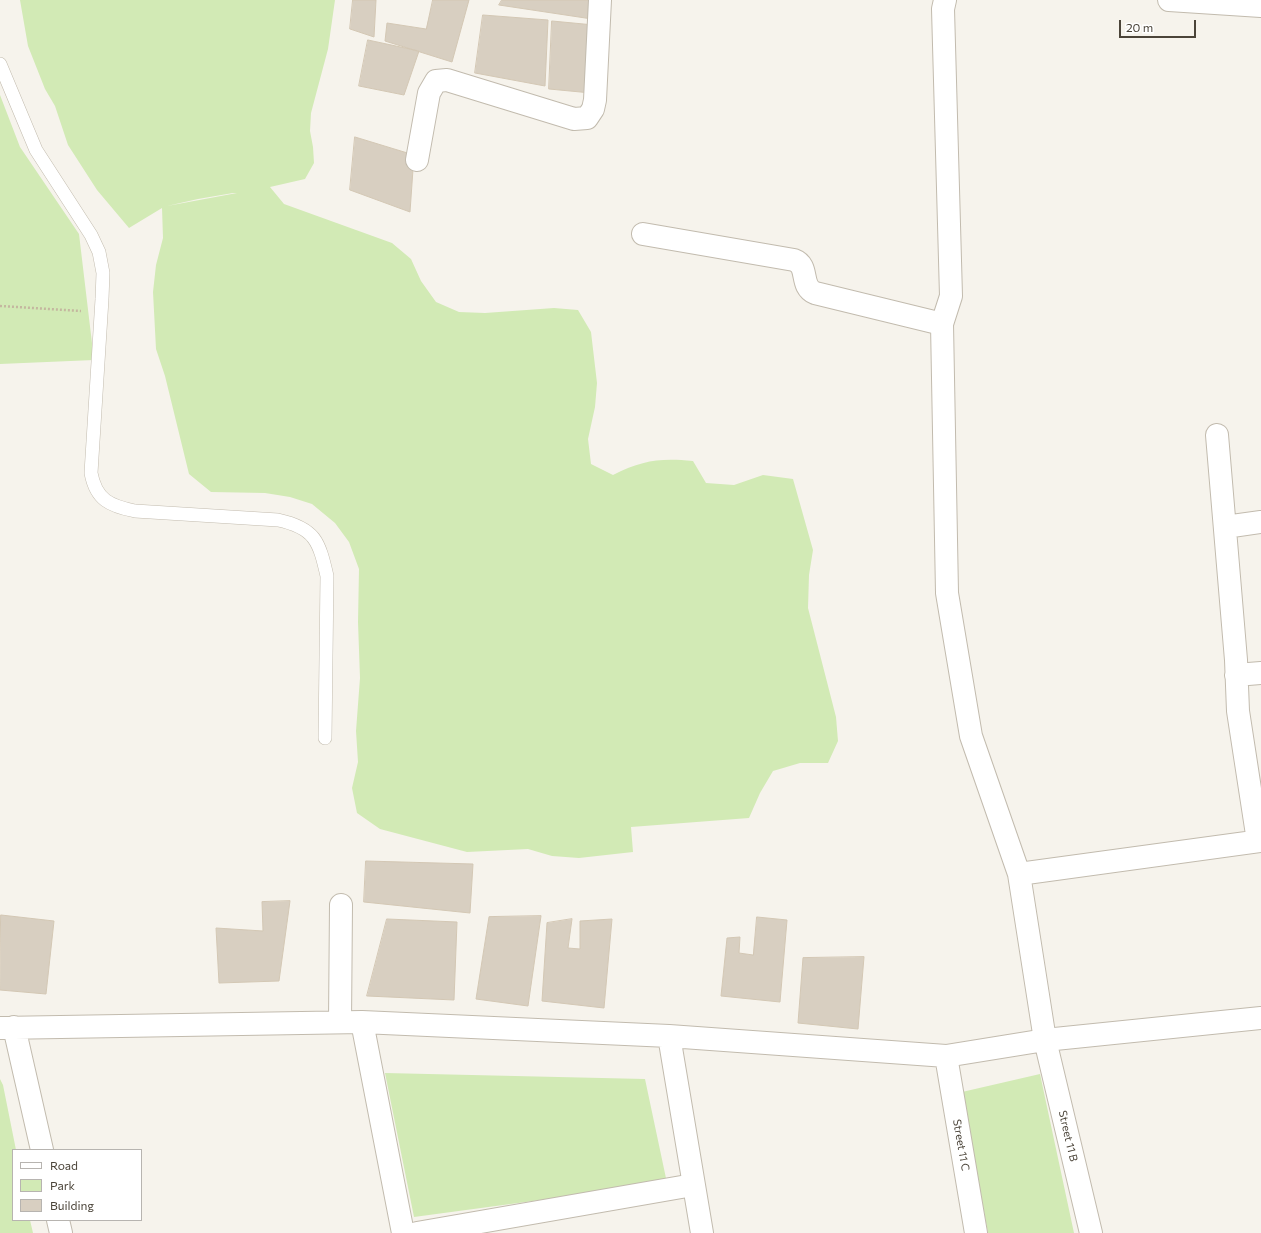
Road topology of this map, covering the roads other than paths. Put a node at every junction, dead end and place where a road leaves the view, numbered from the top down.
1 (600, 0) edge
2 (945, 0) edge
3 (1169, 0) edge
4 (1261, 6) edge
5 (0, 64) edge
6 (417, 160) dead end
7 (643, 234) dead end
8 (942, 324) junction
9 (1218, 435) dead end
10 (1261, 522) edge
11 (1225, 527) junction
12 (1261, 673) edge
13 (1236, 675) junction
14 (324, 738) dead end
15 (1259, 841) edge
16 (1019, 874) junction
17 (342, 905) dead end
18 (1261, 1018) edge
19 (340, 1022) junction
20 (362, 1022) junction
21 (7, 1028) edge
22 (669, 1036) junction
23 (1045, 1040) junction
24 (946, 1056) junction
25 (42, 1149) edge
26 (693, 1185) junction
27 (58, 1221) edge
28 (61, 1233) edge
29 (403, 1233) edge
30 (417, 1233) edge
31 (702, 1233) edge
32 (976, 1233) edge
33 (1091, 1233) edge

1 - 6 street
2 - 8 street, Street 11 B
3 - 4 street
5 - 14 lane
7 - 8 street
8 - 16 street, Street 11 B
9 - 11 street
10 - 11 street
11 - 13 street
12 - 13 street
13 - 15 street
15 - 16 street
16 - 23 street, Street 11 B
17 - 19 street
18 - 23 street
19 - 20 street
19 - 21 street
20 - 22 street
20 - 29 street
21 - 25 street
22 - 24 street
22 - 26 street
23 - 24 street
23 - 33 street, Street 11 B
24 - 32 street, Street 11 C
26 - 30 street
26 - 31 street
27 - 28 street

